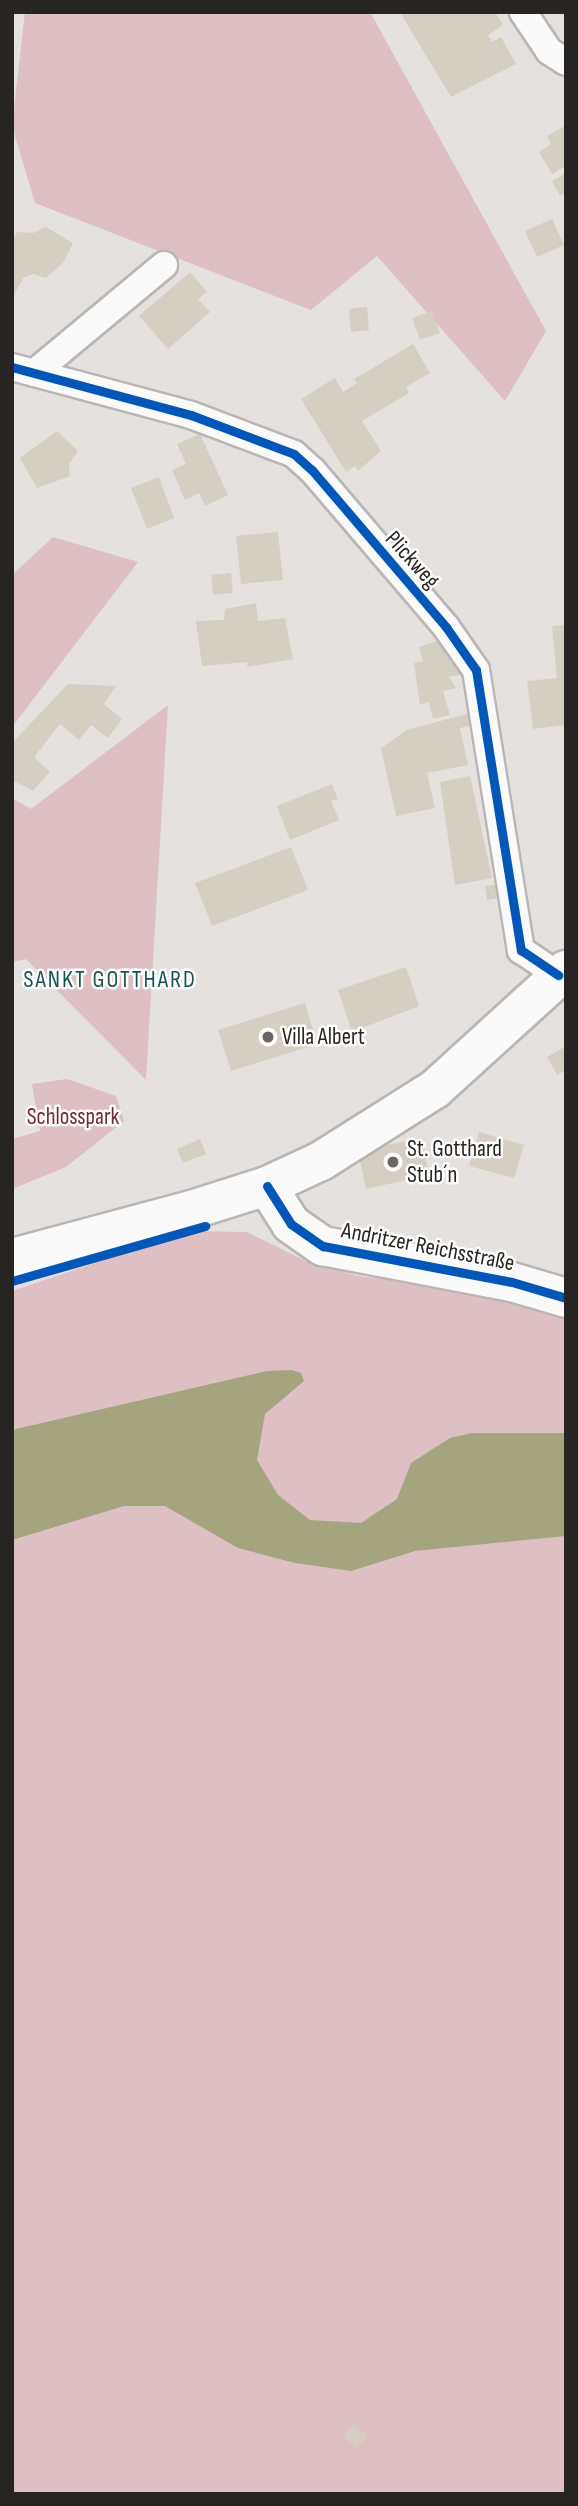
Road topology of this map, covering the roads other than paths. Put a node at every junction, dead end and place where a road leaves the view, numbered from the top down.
1 (523, 12) edge
2 (566, 62) edge
3 (164, 265) dead end
4 (23, 370) edge
5 (562, 972) edge
6 (267, 1186) junction
7 (12, 1258) edge
8 (566, 1298) edge

1 - 2 street
3 - 4 street, Plickweg
4 - 5 street, Plickweg
5 - 6 main road
6 - 7 main road
6 - 8 main road, Andritzer Reichsstraße

